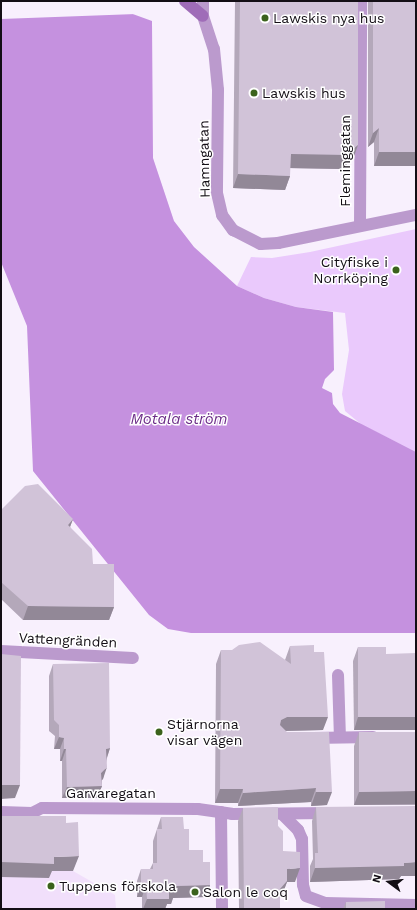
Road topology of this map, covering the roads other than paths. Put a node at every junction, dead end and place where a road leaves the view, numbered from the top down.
1 (185, 1) edge
2 (203, 1) edge
3 (361, 1) edge
4 (203, 16) junction
5 (416, 215) edge
6 (360, 225) junction
7 (1, 651) edge
8 (132, 658) dead end
9 (338, 675) dead end
10 (340, 737) junction
11 (304, 738) edge
12 (385, 738) edge
13 (1, 812) edge
14 (221, 812) junction
15 (340, 812) edge
16 (282, 814) junction
17 (416, 905) edge
18 (222, 909) edge

1 - 4 main road
2 - 4 street, Hamngatan
3 - 6 street, Fleminggatan
4 - 6 street, Hamngatan
5 - 6 street, Hamngatan
7 - 8 street, Vattengränden
9 - 10 street
10 - 11 street
10 - 12 street
13 - 14 street, Garvaregatan
14 - 16 street, Garvaregatan
14 - 18 street
15 - 16 street, Garvaregatan
16 - 17 street

